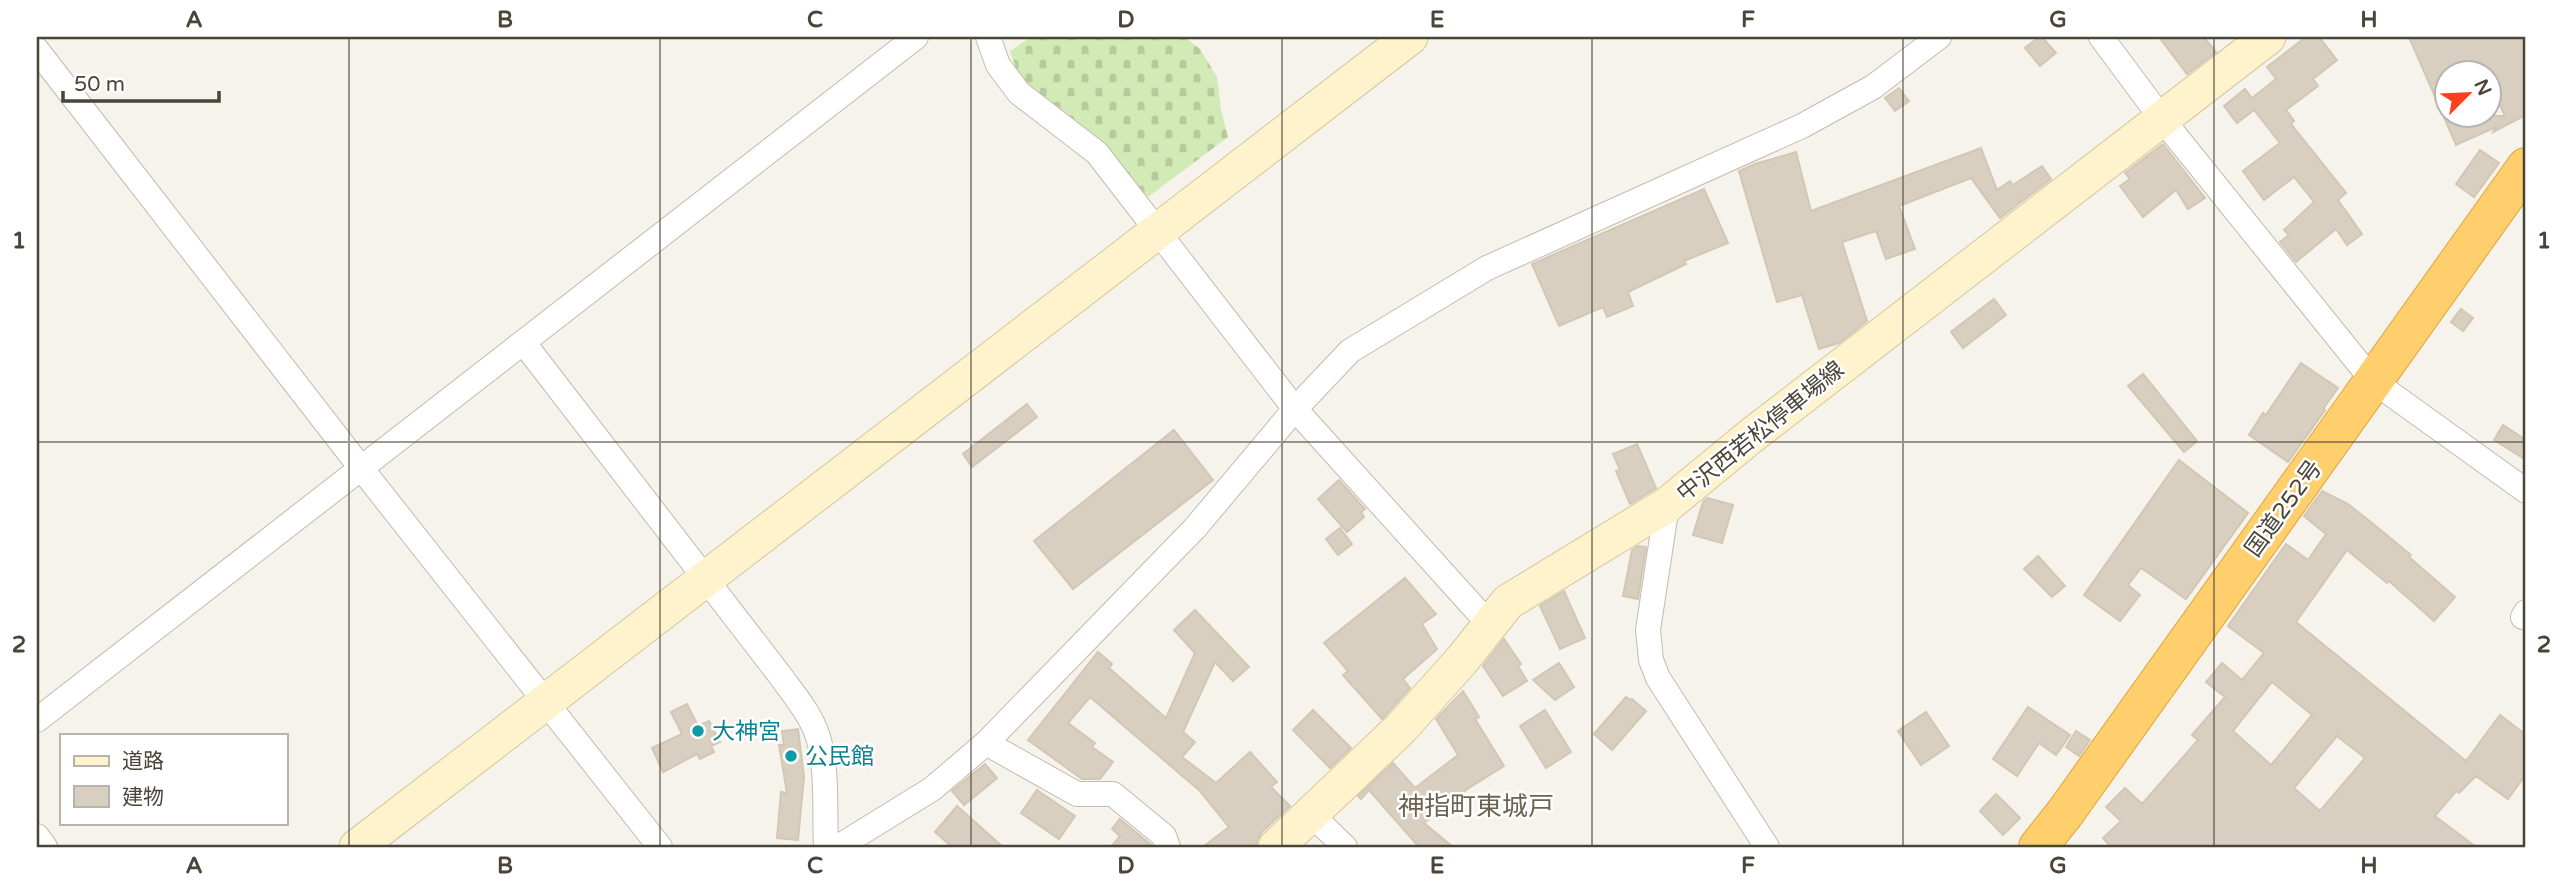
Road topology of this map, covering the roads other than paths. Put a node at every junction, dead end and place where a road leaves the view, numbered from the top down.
1 (916, 37) edge
2 (988, 37) edge
3 (1410, 37) edge
4 (1939, 37) edge
5 (2101, 37) edge
6 (2268, 37) edge
7 (37, 50) edge
8 (2162, 119) junction
9 (2526, 167) edge
10 (1157, 232) junction
11 (523, 342) junction
12 (2373, 381) junction
13 (1295, 409) junction
14 (361, 468) junction
15 (2526, 491) edge
16 (1667, 505) junction
17 (706, 580) junction
18 (1489, 624) junction
19 (545, 702) junction
20 (37, 720) edge
21 (986, 743) junction
22 (1312, 815) junction
23 (37, 836) edge
24 (45, 847) edge
25 (356, 847) edge
26 (660, 847) edge
27 (826, 847) edge
28 (838, 847) edge
29 (1168, 847) edge
30 (1276, 847) edge
31 (1345, 847) edge
32 (1767, 847) edge
33 (2038, 847) edge

1 - 11 street
2 - 10 street
3 - 10 street
4 - 13 street
5 - 8 street
6 - 8 street, 中沢西若松停車場線
7 - 14 street
8 - 12 street
8 - 16 street, 中沢西若松停車場線
9 - 12 highway, 国道252号
10 - 13 street
10 - 17 street
11 - 14 street
11 - 17 street
12 - 15 street
12 - 33 highway, 国道252号
13 - 18 street
13 - 21 street
14 - 19 street
14 - 20 street
16 - 18 street, 中沢西若松停車場線
16 - 32 street
17 - 19 street
17 - 27 street
18 - 22 street, 中沢西若松停車場線
19 - 25 street
19 - 26 street
21 - 28 street
21 - 29 street
22 - 30 street, 中沢西若松停車場線
22 - 31 street
23 - 24 street

